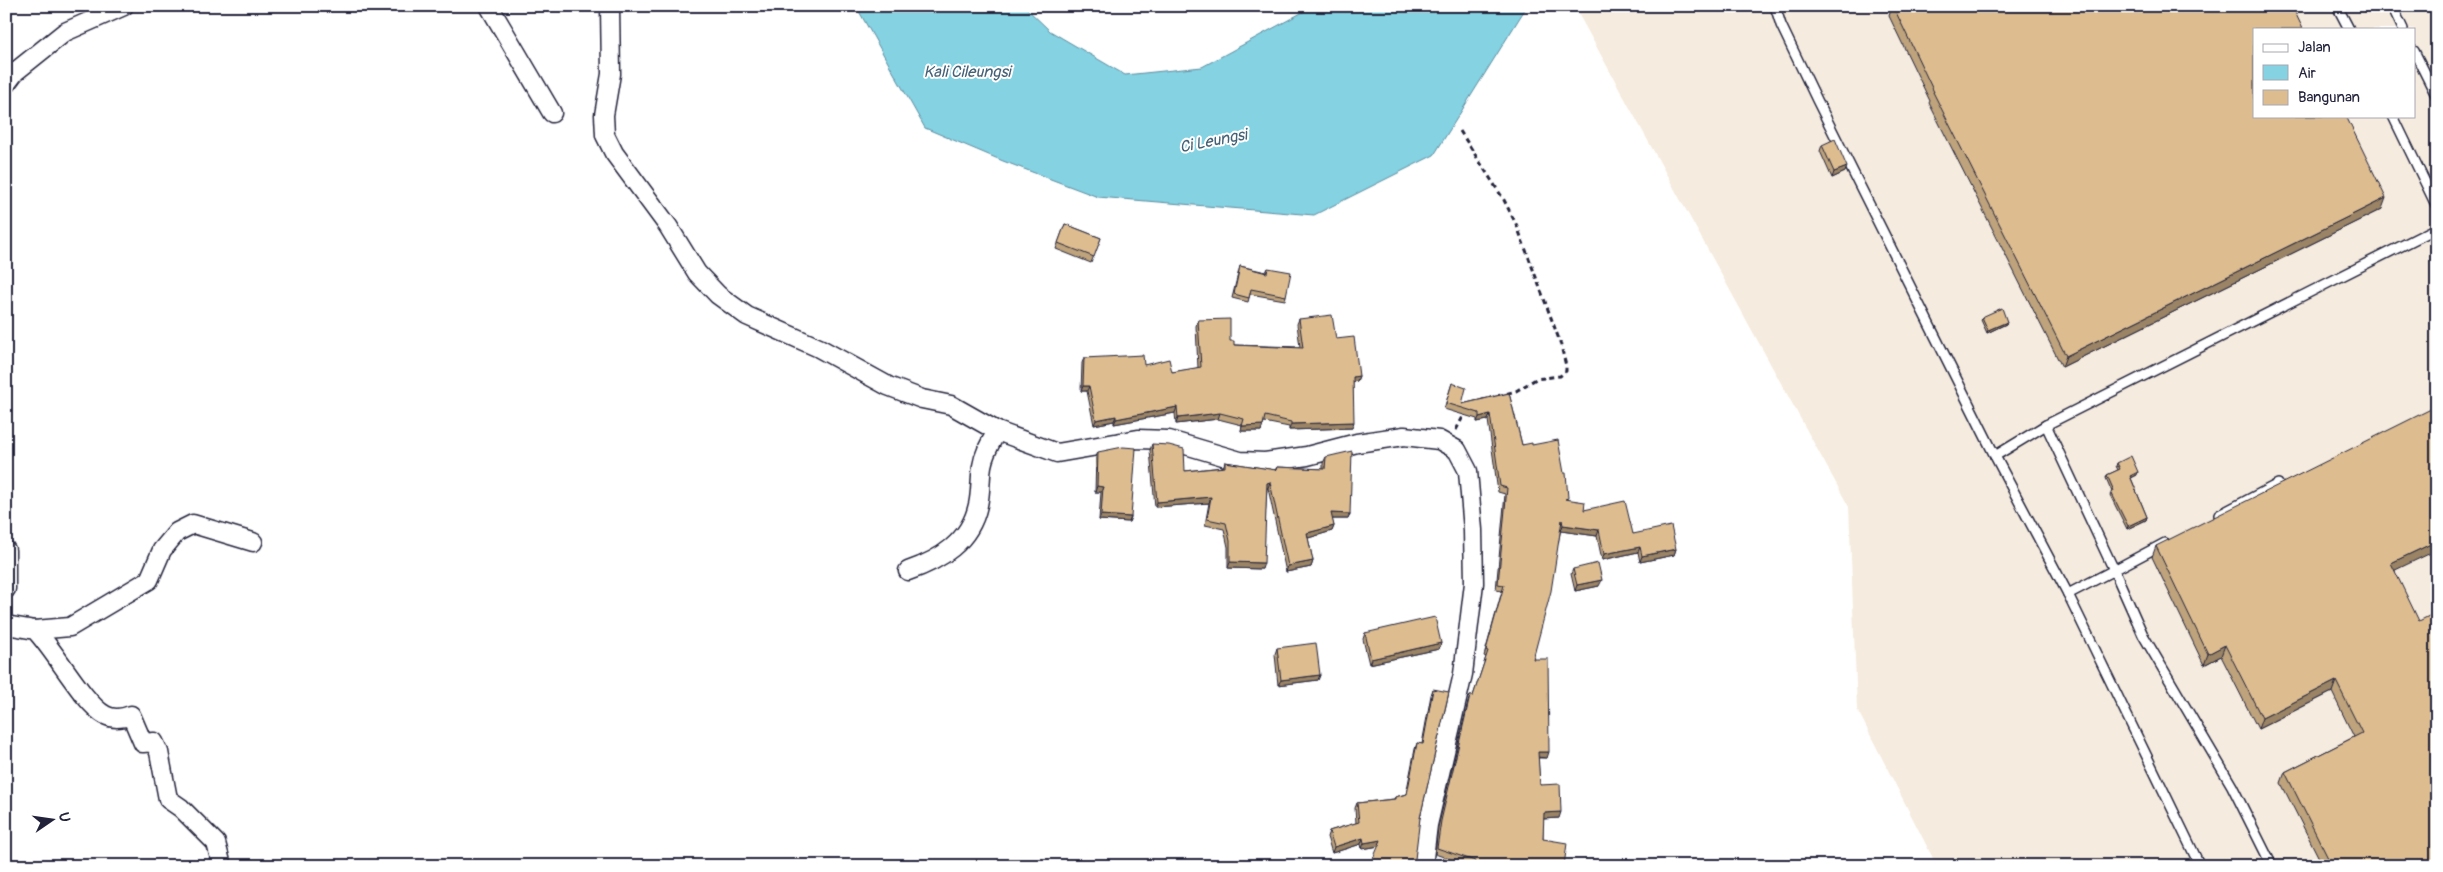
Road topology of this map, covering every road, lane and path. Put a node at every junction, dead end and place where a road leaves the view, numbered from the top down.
1 (124, 6) edge
2 (489, 6) edge
3 (610, 6) edge
4 (1775, 6) edge
5 (2337, 6) edge
6 (2392, 6) edge
7 (2348, 28) edge
8 (2403, 28) edge
9 (2416, 55) edge
10 (6, 84) edge
11 (2437, 97) edge
12 (552, 113) dead end
13 (2394, 118) edge
14 (1460, 131) dead end
15 (2437, 207) edge
16 (2437, 228) edge
17 (2046, 426) junction
18 (997, 431) junction
19 (1448, 443) junction
20 (1995, 456) junction
21 (2278, 484) edge
22 (2209, 520) edge
23 (2175, 538) edge
24 (253, 542) dead end
25 (6, 550) edge
26 (2114, 570) junction
27 (908, 571) dead end
28 (6, 589) edge
29 (2068, 594) junction
30 (6, 625) edge
31 (35, 630) junction
32 (222, 866) edge
33 (1423, 866) edge
34 (2200, 866) edge
35 (2272, 866) edge

1 - 10 street
2 - 12 street
3 - 18 street
4 - 20 lane
5 - 7 lane
6 - 8 lane
9 - 11 lane
13 - 15 lane
14 - 19 path
16 - 17 lane
17 - 20 lane
17 - 26 lane
18 - 19 street
18 - 27 street
19 - 33 street
20 - 29 lane
21 - 22 lane
23 - 26 lane
24 - 31 street
25 - 28 street
26 - 29 lane
26 - 35 lane
29 - 34 lane
30 - 31 street
31 - 32 street

